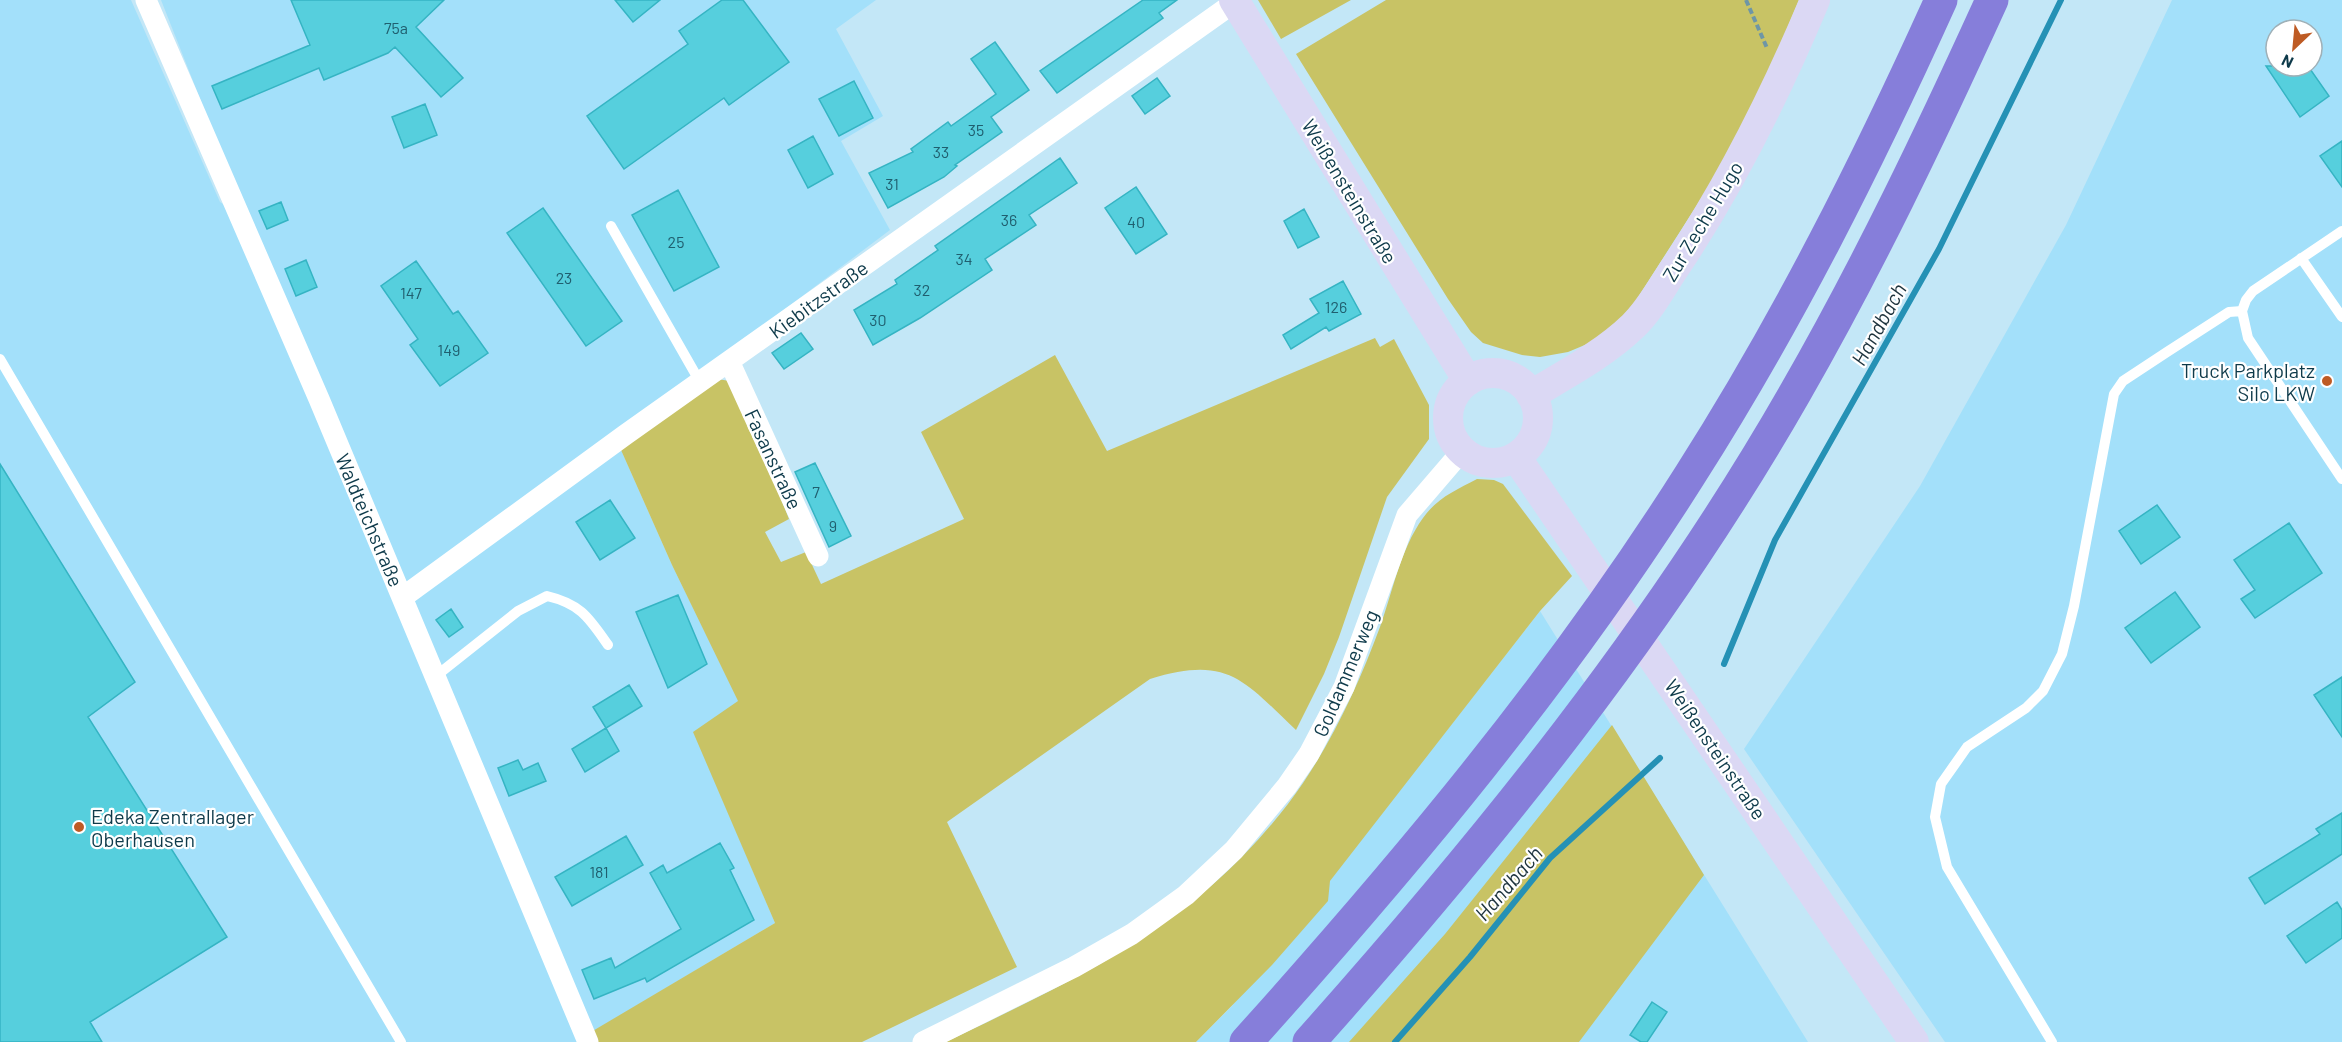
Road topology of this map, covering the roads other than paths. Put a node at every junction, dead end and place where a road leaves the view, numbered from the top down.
1 (146, 0) edge
2 (1815, 0) edge
3 (1941, 0) edge
4 (1992, 0) edge
5 (1234, 1) edge
6 (611, 226) dead end
7 (2342, 231) edge
8 (2301, 258) junction
9 (2242, 311) junction
10 (2342, 317) edge
11 (0, 359) edge
12 (730, 363) junction
13 (1468, 381) junction
14 (700, 382) junction
15 (1531, 394) junction
16 (1462, 451) junction
17 (1516, 457) junction
18 (2342, 479) edge
19 (818, 556) dead end
20 (403, 597) junction
21 (608, 645) dead end
22 (436, 676) junction
23 (400, 1042) edge
24 (588, 1042) edge
25 (923, 1042) edge
26 (1246, 1042) edge
27 (1309, 1042) edge
28 (1914, 1042) edge
29 (2052, 1042) edge

1 - 20 street, Waldteichstraße
2 - 15 street, Zur Zeche Hugo
3 - 26 highway
4 - 27 highway
5 - 12 street, Kiebitzstraße
5 - 13 street, Weißensteinstraße
6 - 14 lane
7 - 8 lane
8 - 9 lane
8 - 10 lane
9 - 18 lane
9 - 29 lane
11 - 23 lane
12 - 14 street, Kiebitzstraße
12 - 19 street, Fasanstraße
13 - 15 street
13 - 16 street
14 - 20 street, Kiebitzstraße
15 - 17 street
16 - 17 street
16 - 25 street, Goldammerweg
17 - 28 street, Weißensteinstraße
20 - 22 street, Waldteichstraße
21 - 22 lane
22 - 24 street, Waldteichstraße

